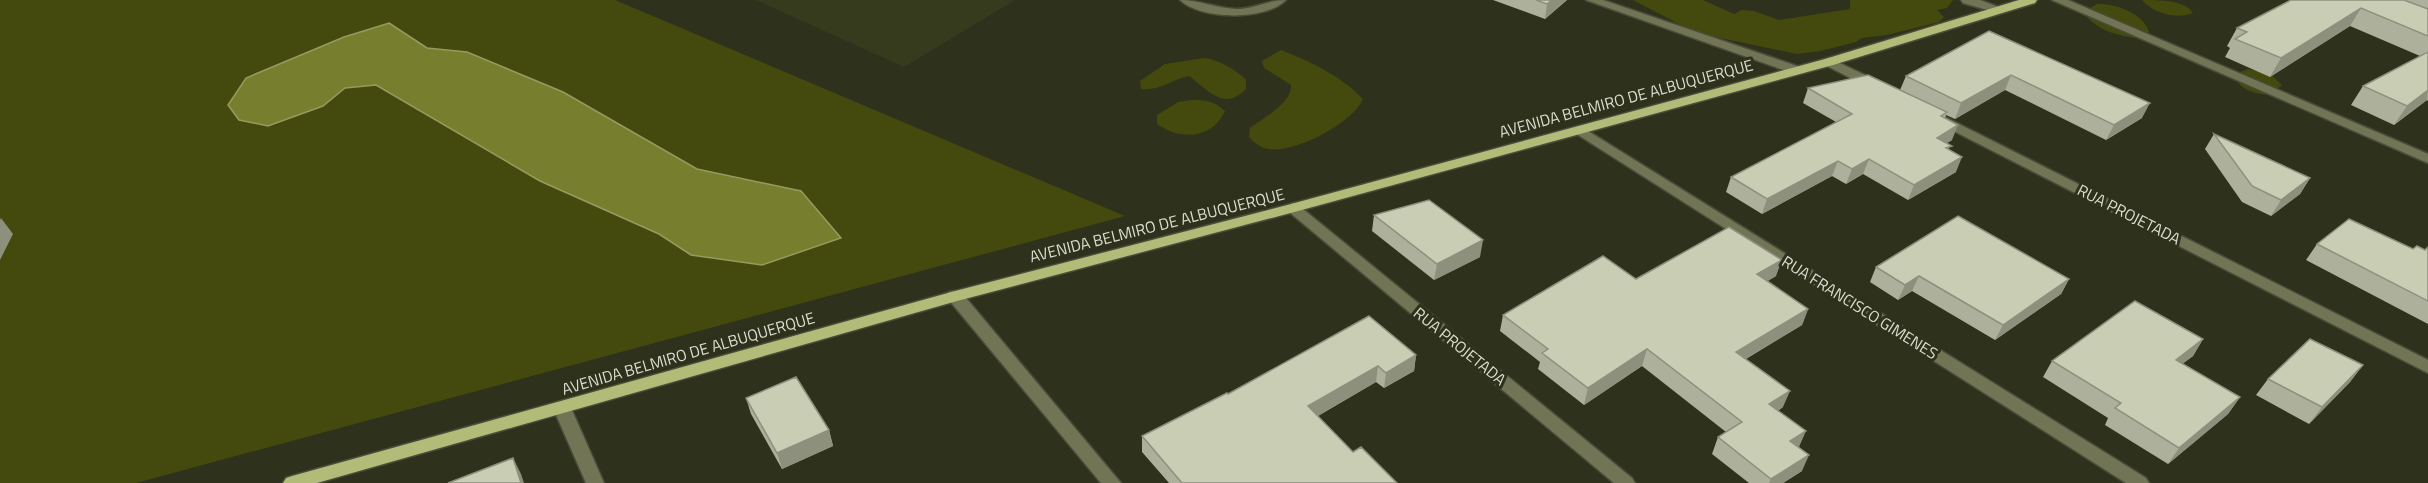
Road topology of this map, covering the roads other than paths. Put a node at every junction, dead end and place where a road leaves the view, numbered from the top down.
1 (1186, 0) edge
2 (1280, 0) edge
3 (1592, 0) edge
4 (1967, 0) edge
5 (2031, 0) edge
6 (2058, 0) edge
7 (1998, 9) junction
8 (1829, 62) junction
9 (1796, 70) junction
10 (1892, 94) edge
11 (1924, 110) edge
12 (1580, 130) junction
13 (2428, 159) edge
14 (1293, 208) junction
15 (955, 296) junction
16 (2428, 367) edge
17 (562, 408) junction
18 (292, 483) edge
19 (595, 483) edge
20 (1112, 483) edge
21 (1626, 483) edge
22 (2140, 483) edge

1 - 2 street
3 - 9 street
4 - 7 street
5 - 7 main road, AVENIDA BELMIRO DE ALBUQUERQUE
6 - 13 street
7 - 8 main road, AVENIDA BELMIRO DE ALBUQUERQUE
8 - 9 main road, AVENIDA BELMIRO DE ALBUQUERQUE
8 - 10 street
9 - 12 main road, AVENIDA BELMIRO DE ALBUQUERQUE
11 - 16 street, RUA PROJETADA
12 - 14 main road, AVENIDA BELMIRO DE ALBUQUERQUE
12 - 22 street, RUA FRANCISCO GIMENES
14 - 15 main road, AVENIDA BELMIRO DE ALBUQUERQUE
14 - 21 street, RUA PROJETADA
15 - 17 main road, AVENIDA BELMIRO DE ALBUQUERQUE
15 - 20 street
17 - 18 main road, AVENIDA BELMIRO DE ALBUQUERQUE
17 - 19 street

